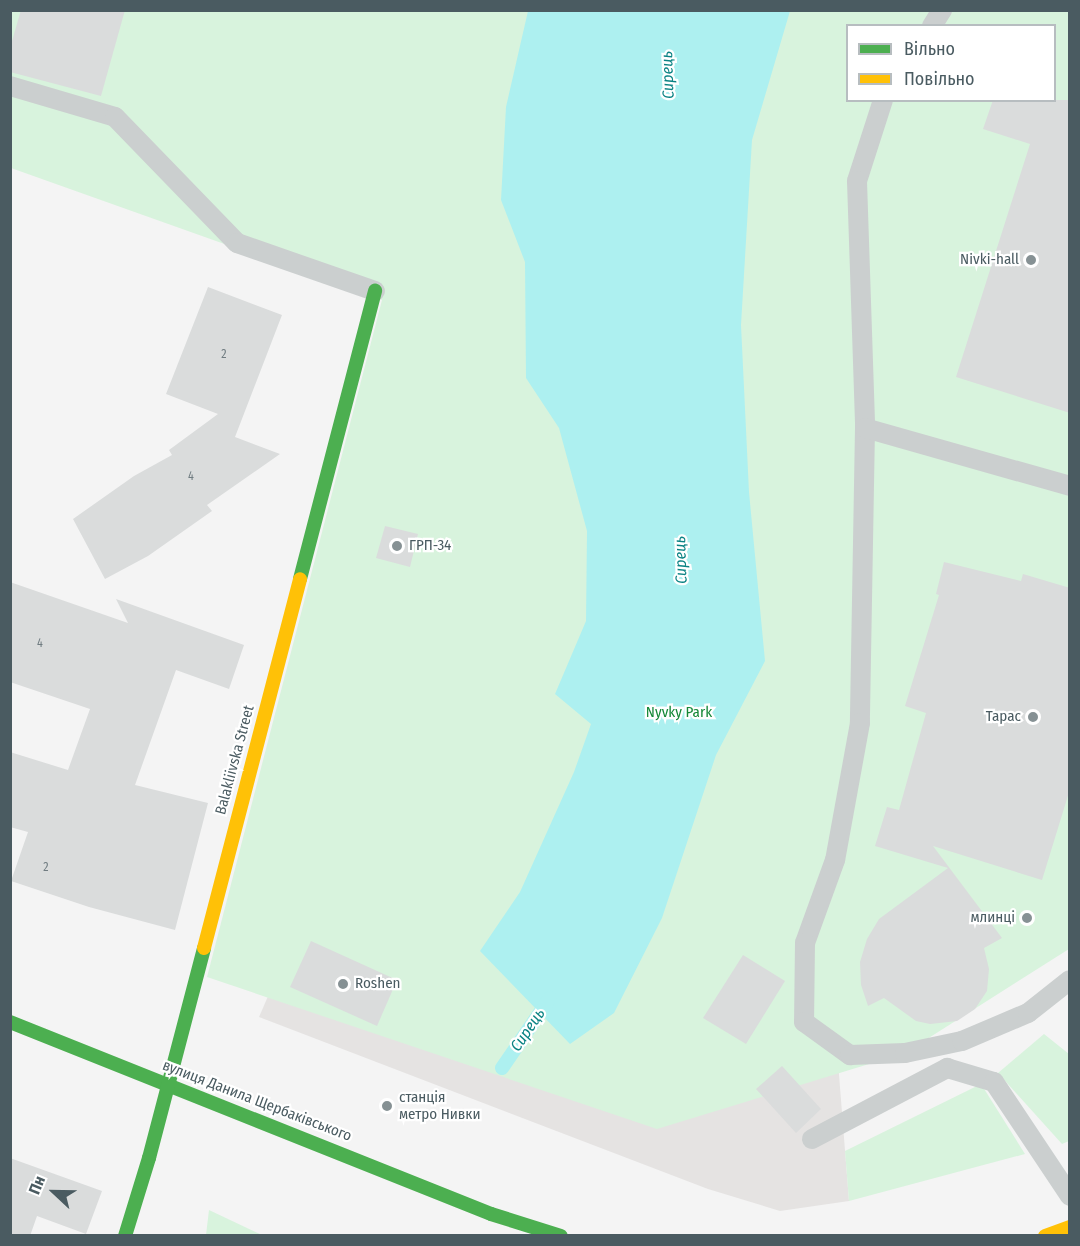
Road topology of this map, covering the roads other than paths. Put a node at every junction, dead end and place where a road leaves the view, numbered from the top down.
1 (942, 10) edge
2 (933, 24) edge
3 (10, 86) edge
4 (882, 102) edge
5 (375, 291) joint
6 (866, 429) junction
7 (1070, 486) edge
8 (1070, 980) edge
9 (10, 1022) edge
10 (168, 1084) junction
11 (812, 1139) dead end
12 (1070, 1196) edge
13 (491, 1214) junction
14 (1070, 1227) edge
15 (125, 1236) edge
16 (525, 1236) edge
17 (561, 1236) edge
18 (1045, 1236) edge

1 - 2 lane
3 - 5 lane
4 - 6 lane
5 - 10 street, Balakliivska Street
6 - 7 lane
6 - 8 lane
9 - 10 street, вулиця Данила Щербаківського
10 - 13 street, вулиця Данила Щербаківського
10 - 15 street, Balakliivska Street
11 - 12 lane
13 - 16 street, вулиця Данила Щербаківського
13 - 17 street, вулиця Данила Щербаківського
14 - 18 street

